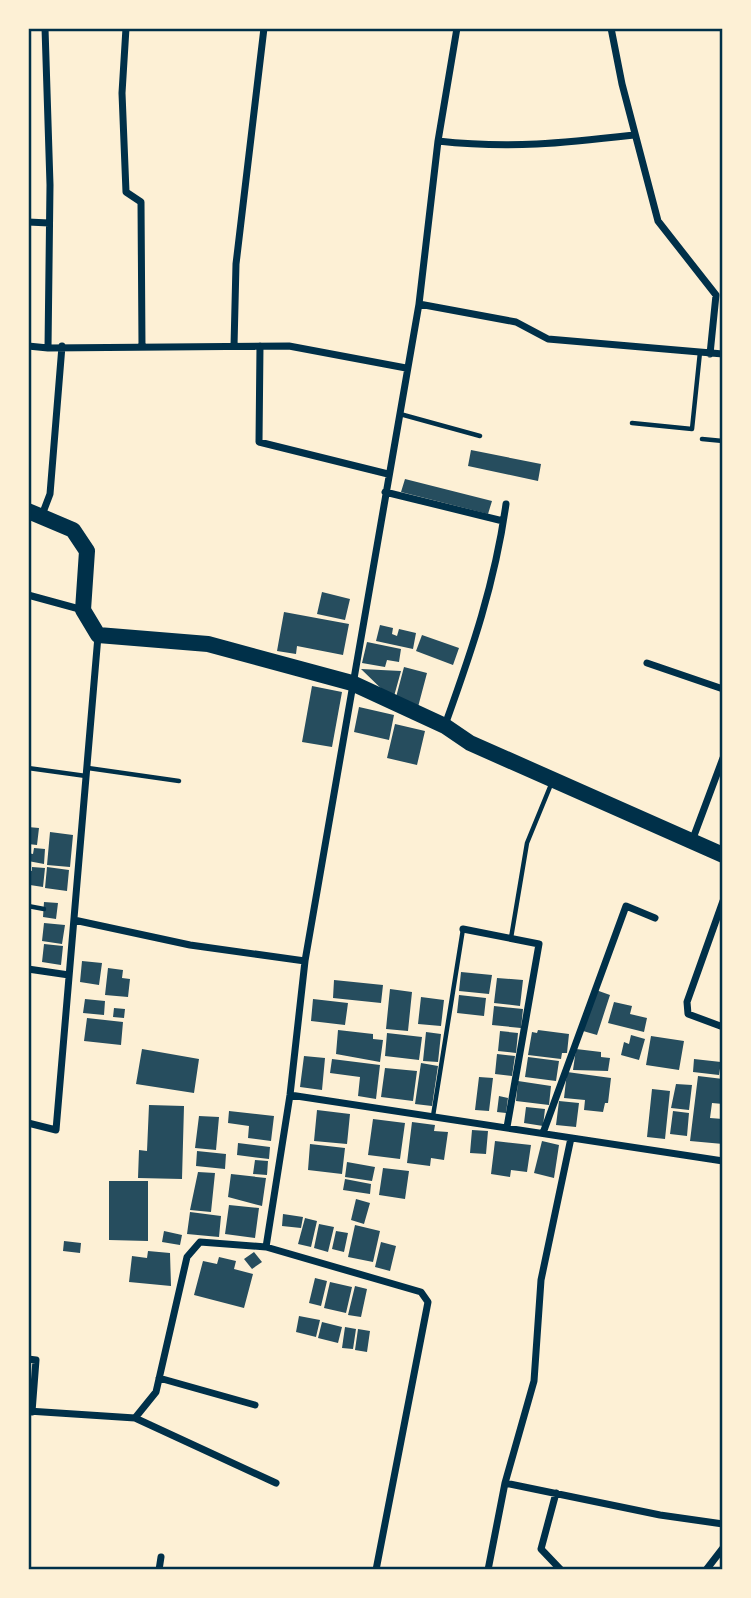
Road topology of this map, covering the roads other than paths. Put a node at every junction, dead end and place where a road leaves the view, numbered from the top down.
1 (45, 28) edge
2 (126, 28) edge
3 (264, 28) edge
4 (457, 28) edge
5 (611, 28) edge
6 (634, 135) junction
7 (438, 141) junction
8 (28, 222) edge
9 (49, 223) junction
10 (419, 304) junction
11 (28, 346) edge
12 (62, 346) junction
13 (142, 346) junction
14 (234, 346) junction
15 (260, 346) junction
16 (48, 348) junction
17 (699, 352) junction
18 (710, 354) junction
19 (723, 354) edge
20 (406, 368) junction
21 (398, 413) junction
22 (632, 423) dead end
23 (480, 436) dead end
24 (702, 439) dead end
25 (723, 440) edge
26 (388, 474) junction
27 (385, 492) junction
28 (506, 504) dead end
29 (34, 514) edge
30 (503, 521) junction
31 (28, 595) edge
32 (83, 610) junction
33 (98, 635) junction
34 (647, 663) dead end
35 (352, 683) junction
36 (723, 689) edge
37 (445, 726) junction
38 (723, 758) edge
39 (28, 768) edge
40 (87, 772) junction
41 (554, 778) junction
42 (179, 781) dead end
43 (692, 841) junction
44 (723, 855) edge
45 (723, 901) edge
46 (655, 918) dead end
47 (74, 920) junction
48 (463, 929) joint
49 (510, 938) junction
50 (305, 961) junction
51 (28, 970) edge
52 (69, 975) junction
53 (723, 1027) edge
54 (290, 1095) junction
55 (433, 1116) junction
56 (28, 1123) edge
57 (507, 1127) junction
58 (543, 1133) junction
59 (571, 1138) junction
60 (723, 1161) edge
61 (266, 1247) junction
62 (28, 1360) edge
63 (159, 1378) junction
64 (256, 1405) dead end
65 (30, 1411) edge
66 (135, 1418) junction
67 (276, 1483) dead end
68 (505, 1483) junction
69 (556, 1493) junction
70 (723, 1524) edge
71 (723, 1548) edge
72 (161, 1557) dead end
73 (159, 1570) edge
74 (376, 1570) edge
75 (488, 1570) edge
76 (561, 1570) edge
77 (706, 1570) edge

1 - 9 street
2 - 13 street
3 - 14 street
4 - 7 street
5 - 6 street
6 - 7 street
6 - 18 street
7 - 10 street
8 - 9 street
9 - 16 street
10 - 17 street
10 - 20 street
11 - 16 street
12 - 13 street
12 - 16 street
12 - 29 street
13 - 14 street
14 - 15 street
15 - 20 street
15 - 26 street
17 - 18 street
17 - 22 lane
18 - 19 street
20 - 21 street
21 - 23 lane
21 - 26 street
24 - 25 lane
26 - 27 street
27 - 30 street
27 - 35 street
28 - 30 street
29 - 32 highway
30 - 37 street
31 - 32 street
32 - 33 highway
33 - 35 highway
33 - 40 street
34 - 36 street
35 - 37 highway
35 - 50 street
37 - 41 highway
38 - 43 street
39 - 40 lane
40 - 42 lane
40 - 47 street
41 - 43 highway
41 - 49 lane
43 - 44 highway
45 - 53 street
46 - 58 street
47 - 50 street
47 - 52 street
48 - 49 street
48 - 55 lane
49 - 57 street
50 - 54 street
51 - 52 street
52 - 56 street
54 - 55 street
54 - 61 street
55 - 57 street
57 - 58 street
58 - 59 street
59 - 60 street
59 - 68 street
61 - 63 street
61 - 74 street
62 - 65 street
63 - 64 street
63 - 66 street
65 - 66 street
66 - 67 street
68 - 69 street
68 - 75 street
69 - 70 street
69 - 76 street
71 - 77 street
72 - 73 street

